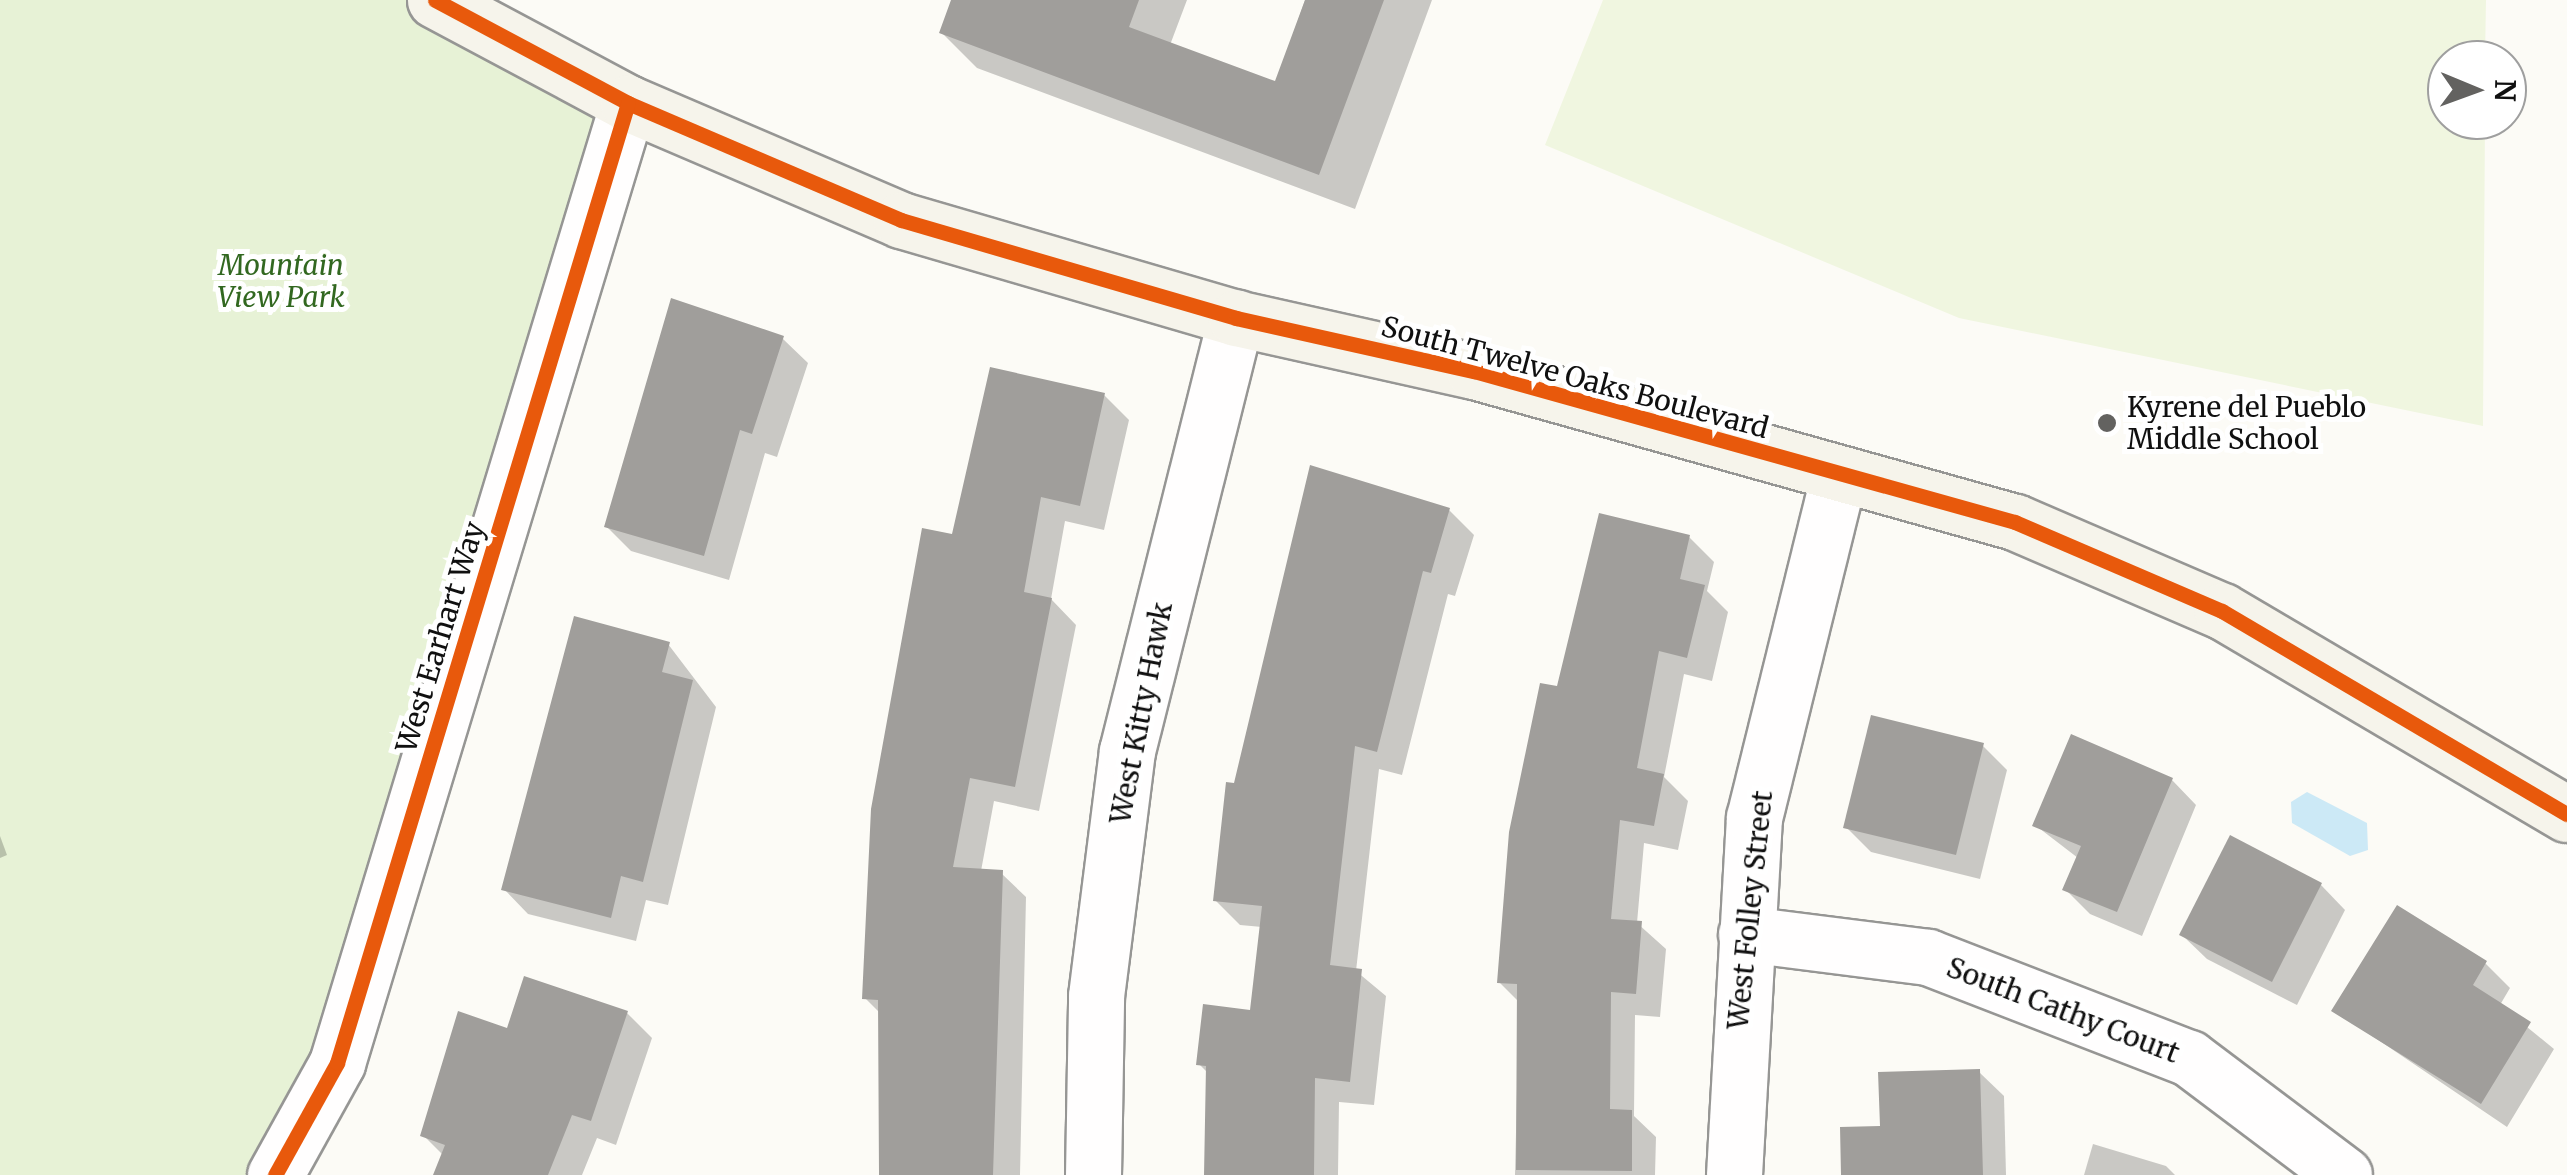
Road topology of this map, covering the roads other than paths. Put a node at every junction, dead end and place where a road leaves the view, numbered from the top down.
1 (435, 0) edge
2 (628, 103) junction
3 (1236, 318) junction
4 (1839, 474) junction
5 (2567, 814) edge
6 (1746, 934) junction
7 (275, 1175) edge
8 (1093, 1175) edge
9 (1734, 1175) edge
10 (2344, 1175) edge

1 - 2 street, South Twelve Oaks Boulevard
2 - 3 street, South Twelve Oaks Boulevard
2 - 7 street, West Earhart Way
3 - 4 street, South Twelve Oaks Boulevard
3 - 8 street, West Kitty Hawk
4 - 5 street, South Twelve Oaks Boulevard
4 - 6 street, West Folley Street
6 - 9 street, West Folley Street
6 - 10 street, South Cathy Court

